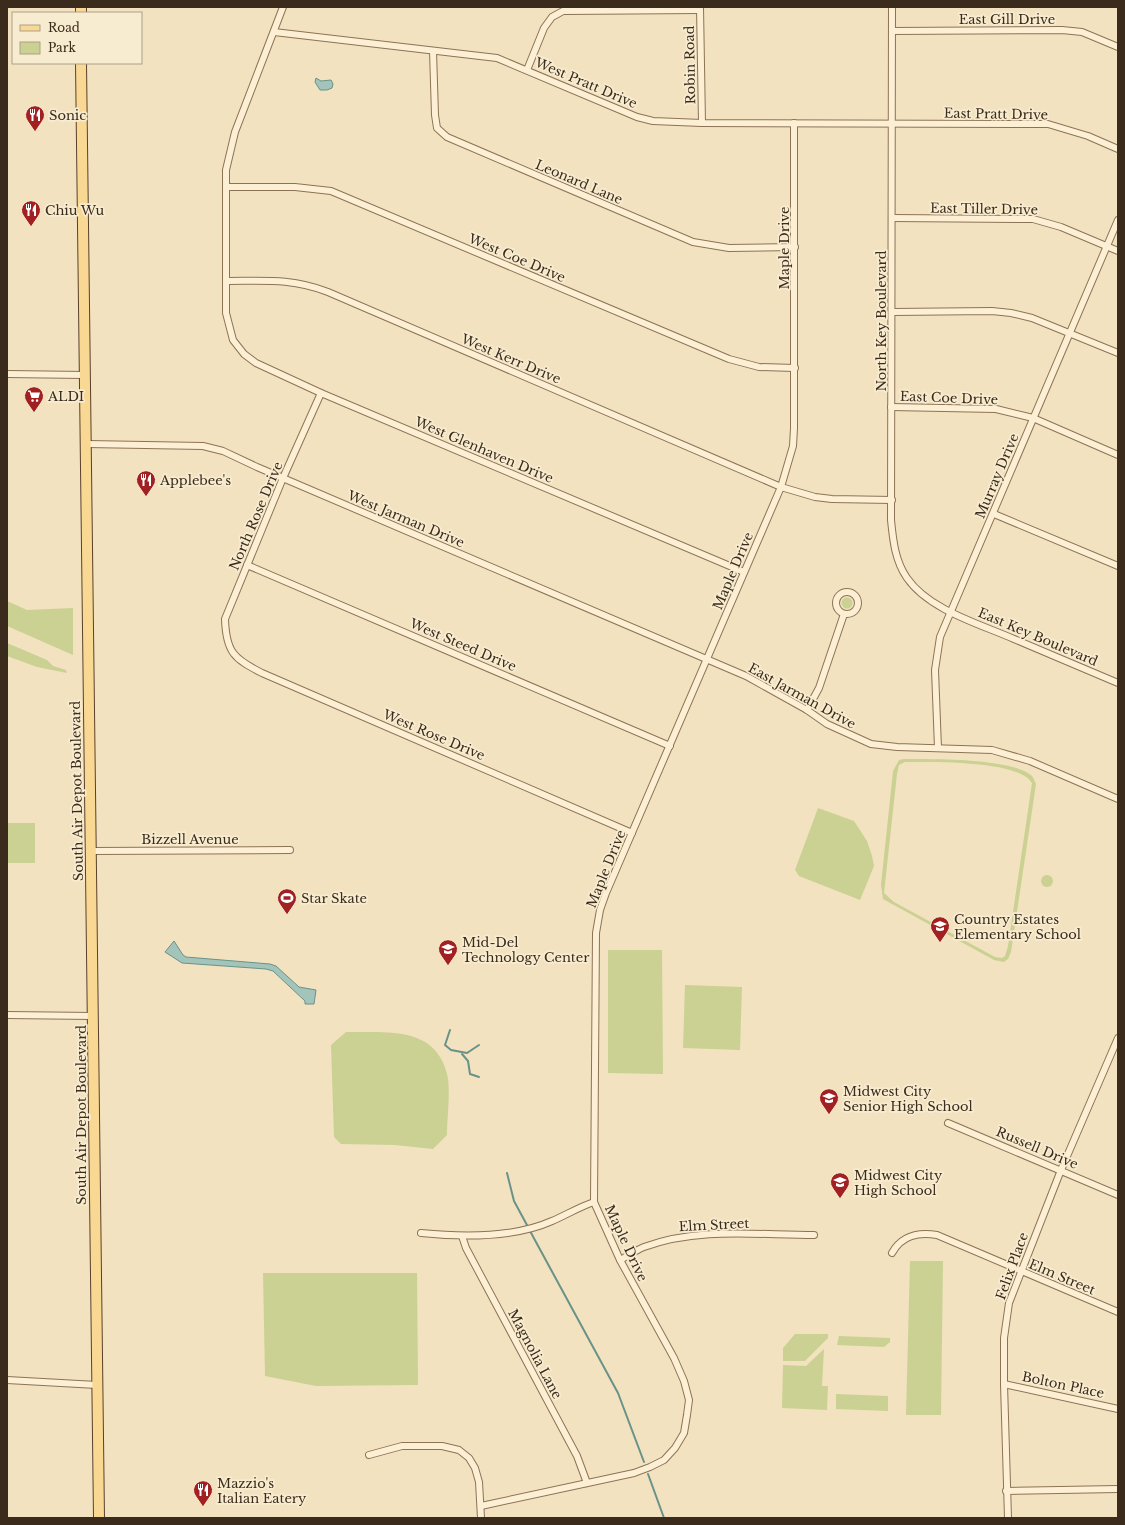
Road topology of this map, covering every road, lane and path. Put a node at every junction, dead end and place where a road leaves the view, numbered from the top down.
1 (283, 7) edge
2 (892, 7) edge
3 (700, 9) edge
4 (892, 31) junction
5 (274, 32) junction
6 (1118, 47) edge
7 (433, 51) junction
8 (81, 64) edge
9 (527, 70) junction
10 (702, 123) junction
11 (794, 123) junction
12 (893, 124) junction
13 (1118, 149) edge
14 (226, 187) junction
15 (892, 218) junction
16 (1118, 220) edge
17 (1107, 246) junction
18 (795, 247) junction
19 (1118, 251) edge
20 (226, 281) junction
21 (892, 312) junction
22 (1072, 332) junction
23 (1118, 353) edge
24 (795, 368) junction
25 (7, 374) edge
26 (85, 375) junction
27 (321, 393) junction
28 (891, 407) junction
29 (1032, 418) junction
30 (86, 444) junction
31 (1118, 456) edge
32 (283, 478) junction
33 (781, 487) junction
34 (892, 500) junction
35 (994, 514) junction
36 (247, 565) junction
37 (1118, 566) edge
38 (744, 572) junction
39 (950, 612) junction
40 (844, 614) dead end
41 (230, 651) joint
42 (708, 660) junction
43 (1118, 683) edge
44 (807, 710) junction
45 (670, 746) junction
46 (938, 748) junction
47 (1118, 799) edge
48 (632, 833) junction
49 (290, 850) dead end
50 (91, 851) junction
51 (7, 1014) edge
52 (93, 1016) junction
53 (1118, 1038) edge
54 (948, 1123) dead end
55 (1061, 1170) junction
56 (1118, 1195) edge
57 (594, 1202) junction
58 (421, 1233) dead end
59 (814, 1235) dead end
60 (462, 1236) junction
61 (892, 1253) dead end
62 (620, 1260) junction
63 (1021, 1272) junction
64 (1118, 1312) edge
65 (7, 1380) edge
66 (1004, 1384) junction
67 (97, 1385) junction
68 (1118, 1409) edge
69 (369, 1455) dead end
70 (587, 1483) junction
71 (1118, 1489) edge
72 (1006, 1490) junction
73 (481, 1506) junction
74 (99, 1518) edge
75 (481, 1518) edge
76 (1008, 1518) edge

1 - 5 street
2 - 4 street, North Key Boulevard
3 - 9 street
3 - 10 street, Robin Road
4 - 6 street, East Gill Drive
4 - 12 street, North Key Boulevard
5 - 7 street, West Pratt Drive
5 - 14 street
7 - 9 street, West Pratt Drive
7 - 18 street, Leonard Lane
8 - 26 main road, South Air Depot Boulevard
9 - 10 street, West Pratt Drive
10 - 11 street, West Pratt Drive
11 - 12 street, West Pratt Drive
11 - 18 street, Maple Drive
12 - 13 street, East Pratt Drive
12 - 15 street, North Key Boulevard
14 - 20 street
14 - 24 street, West Coe Drive
15 - 17 street, East Tiller Drive
15 - 21 street, North Key Boulevard
16 - 17 street, Murray Drive
17 - 19 street, East Tiller Drive
17 - 22 street, Murray Drive
18 - 24 street, Maple Drive
20 - 27 street, West Glenhaven Drive
20 - 33 street, West Kerr Drive
21 - 22 street
21 - 28 street, North Key Boulevard
22 - 23 street
22 - 29 street, Murray Drive
24 - 33 street, Maple Drive
25 - 26 street
26 - 30 main road, South Air Depot Boulevard
27 - 32 street, North Rose Drive
27 - 38 street, West Glenhaven Drive
28 - 29 street, East Coe Drive
28 - 34 street, North Key Boulevard
29 - 31 street, East Coe Drive
29 - 35 street, Murray Drive
30 - 32 street, West Jarman Drive
30 - 50 main road, South Air Depot Boulevard
32 - 36 street, North Rose Drive
32 - 42 street, West Jarman Drive
33 - 34 street, West Kerr Drive
33 - 38 street, Maple Drive
34 - 39 street, North Key Boulevard
35 - 37 street
35 - 39 street, Murray Drive
36 - 41 street, North Rose Drive
36 - 45 street, West Steed Drive
38 - 42 street, Maple Drive
39 - 43 street, East Key Boulevard
39 - 46 street, Murray Drive
40 - 44 street
41 - 48 street, West Rose Drive
42 - 44 street, East Jarman Drive
42 - 45 street, Maple Drive
44 - 46 street, East Jarman Drive
45 - 48 street, Maple Drive
46 - 47 street, East Jarman Drive
48 - 57 street, Maple Drive
49 - 50 street, Bizzell Avenue
50 - 52 main road, South Air Depot Boulevard
51 - 52 street
52 - 67 main road, South Air Depot Boulevard
53 - 55 street, Felix Place
54 - 55 street, Russell Drive
55 - 56 street, Russell Drive
55 - 63 street, Felix Place
57 - 60 street
57 - 62 street, Maple Drive
58 - 60 street
59 - 62 street, Elm Street
60 - 70 street, Magnolia Lane
61 - 63 street, Elm Street
62 - 70 street, Maple Drive
63 - 64 street, Elm Street
63 - 66 street, Felix Place
65 - 67 street
66 - 68 street, Bolton Place
66 - 72 street, Felix Place
67 - 74 main road, South Air Depot Boulevard
69 - 73 street
70 - 73 street, Maple Drive
71 - 72 street
72 - 76 street, Felix Place
73 - 75 street

